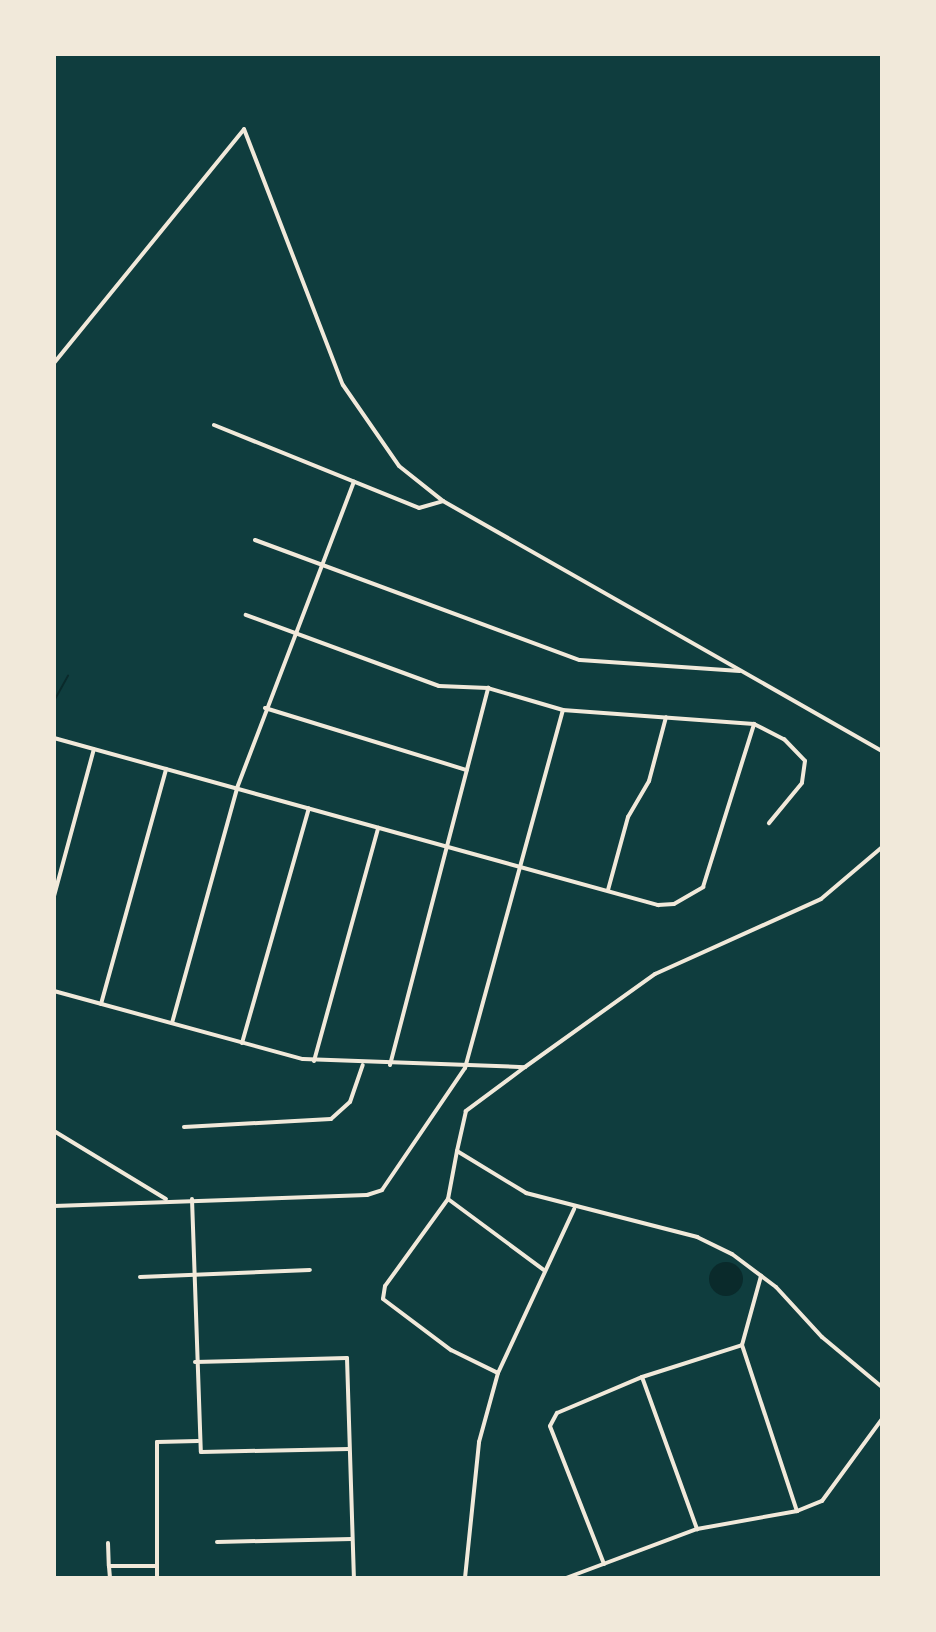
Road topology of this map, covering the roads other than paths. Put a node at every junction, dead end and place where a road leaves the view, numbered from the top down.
1 (54, 363) edge
2 (214, 425) dead end
3 (354, 482) junction
4 (443, 501) junction
5 (255, 540) dead end
6 (321, 565) junction
7 (246, 615) dead end
8 (295, 633) junction
9 (740, 671) junction
10 (488, 688) junction
11 (265, 708) junction
12 (563, 710) junction
13 (666, 717) junction
14 (754, 724) junction
15 (54, 738) edge
16 (94, 749) junction
17 (882, 751) edge
18 (166, 769) junction
19 (467, 770) junction
20 (237, 788) junction
21 (309, 808) junction
22 (769, 823) dead end
23 (378, 827) junction
24 (447, 846) junction
25 (882, 847) edge
26 (520, 866) junction
27 (608, 890) junction
28 (54, 896) edge
29 (54, 991) edge
30 (101, 1004) junction
31 (172, 1023) junction
32 (242, 1043) junction
33 (314, 1061) junction
34 (363, 1065) junction
35 (390, 1065) junction
36 (525, 1067) junction
37 (465, 1068) junction
38 (184, 1127) dead end
39 (54, 1131) edge
40 (457, 1151) junction
41 (192, 1199) junction
42 (448, 1199) junction
43 (168, 1200) junction
44 (54, 1206) edge
45 (575, 1208) junction
46 (310, 1270) dead end
47 (544, 1270) junction
48 (193, 1272) junction
49 (761, 1276) junction
50 (140, 1277) dead end
51 (742, 1345) junction
52 (195, 1362) junction
53 (498, 1373) junction
54 (642, 1377) junction
55 (882, 1387) edge
56 (882, 1419) edge
57 (198, 1441) junction
58 (349, 1449) junction
59 (797, 1511) junction
60 (697, 1529) junction
61 (352, 1539) junction
62 (217, 1542) dead end
63 (108, 1543) dead end
64 (604, 1564) junction
65 (109, 1566) junction
66 (157, 1566) junction
67 (110, 1578) edge
68 (157, 1578) edge
69 (354, 1578) edge
70 (465, 1578) edge
71 (566, 1578) edge

1 - 4 street
2 - 3 street
3 - 4 street
3 - 6 street
4 - 9 street
5 - 6 street
6 - 8 street
6 - 9 street
7 - 8 street
8 - 10 street
8 - 11 street
9 - 17 street
10 - 12 street
10 - 19 street
11 - 19 street
11 - 20 street
12 - 13 street
12 - 26 street
13 - 14 street
13 - 27 street
14 - 22 street
14 - 27 street
15 - 16 street
16 - 18 street
16 - 28 street
18 - 20 street
18 - 30 street
19 - 24 street
20 - 21 street
20 - 31 street
21 - 23 street
21 - 32 street
23 - 24 street
23 - 33 street
24 - 26 street
24 - 35 street
25 - 36 street
26 - 27 street
26 - 37 street
29 - 30 street
30 - 31 street
31 - 32 street
32 - 33 street
33 - 34 street
34 - 35 street
34 - 38 street
35 - 37 street
36 - 37 street
36 - 40 street
37 - 41 street
39 - 43 street
40 - 42 street
40 - 45 street
41 - 43 street
41 - 48 street
42 - 47 street
42 - 53 street
43 - 44 street
45 - 47 street
45 - 49 street
46 - 48 street
47 - 53 street
48 - 50 street
48 - 52 street
49 - 51 street
49 - 55 street
51 - 54 street
51 - 59 street
52 - 57 street
52 - 58 street
53 - 70 street
54 - 60 street
54 - 64 street
56 - 59 street
57 - 58 street
57 - 66 street
58 - 61 street
59 - 60 street
60 - 64 street
61 - 62 street
61 - 69 street
63 - 65 street
64 - 71 street
65 - 66 street
65 - 67 street
66 - 68 street

